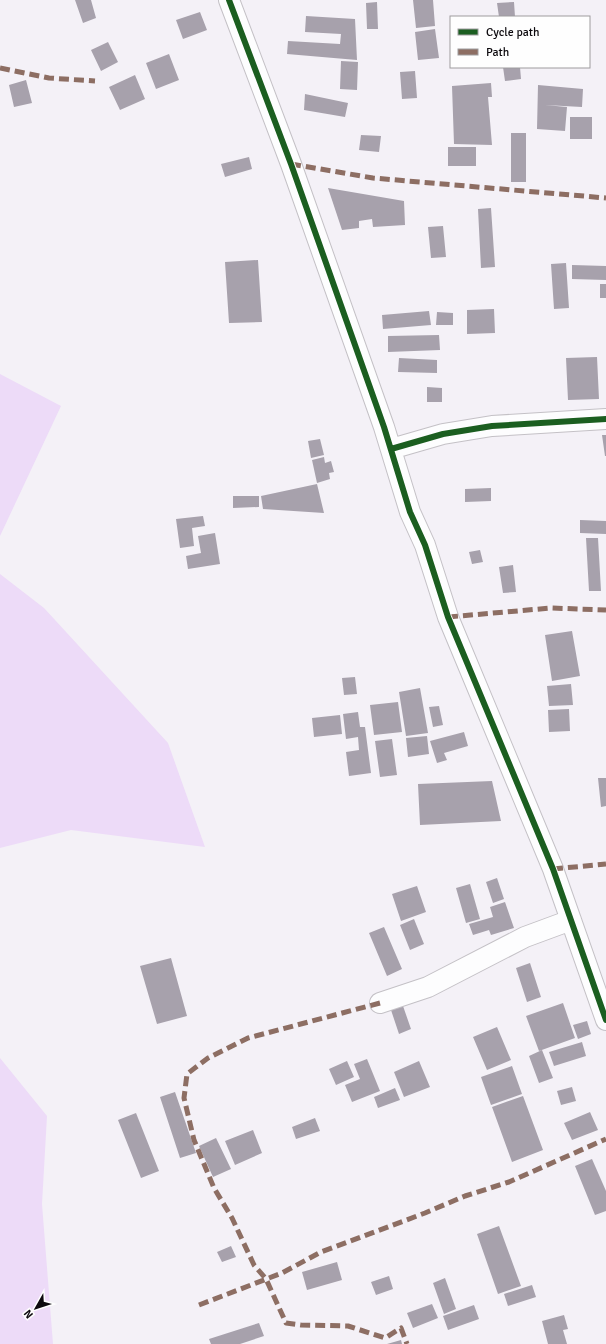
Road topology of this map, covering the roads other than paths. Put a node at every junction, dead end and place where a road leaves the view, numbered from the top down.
1 (229, 0) edge
2 (606, 419) edge
3 (391, 449) junction
4 (571, 920) junction
5 (380, 1003) dead end
6 (606, 1020) edge

1 - 3 street
2 - 3 street
3 - 4 street
4 - 5 street
4 - 6 street

